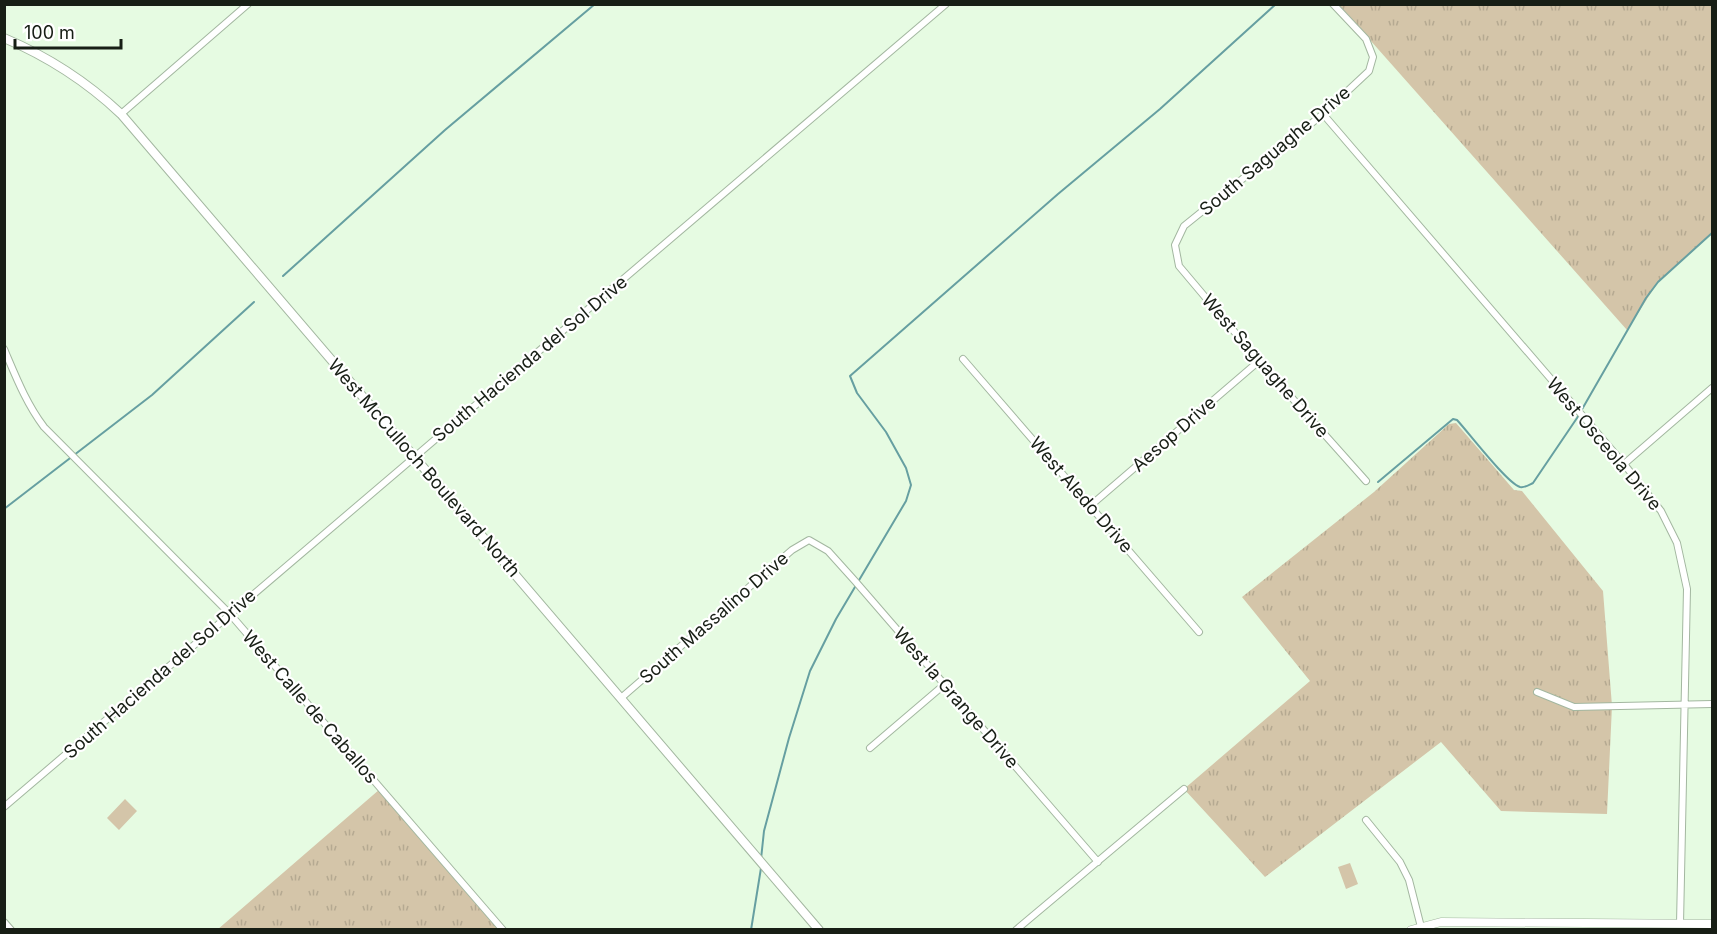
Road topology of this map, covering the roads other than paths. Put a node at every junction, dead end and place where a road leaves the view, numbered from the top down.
1 (248, 4) edge
2 (946, 4) edge
3 (1333, 4) edge
4 (4, 38) edge
5 (121, 114) junction
6 (1323, 114) junction
7 (1174, 245) joint
8 (4, 349) edge
9 (963, 359) dead end
10 (1259, 361) junction
11 (1713, 388) edge
12 (415, 457) junction
13 (1624, 464) junction
14 (1366, 481) dead end
15 (1090, 506) junction
16 (808, 540) joint
17 (230, 614) junction
18 (1198, 632) dead end
19 (945, 684) junction
20 (1537, 692) dead end
21 (621, 698) junction
22 (1686, 704) junction
23 (1713, 704) edge
24 (870, 748) dead end
25 (1184, 789) dead end
26 (4, 807) edge
27 (1366, 820) dead end
28 (1098, 862) junction
29 (4, 921) edge
30 (1680, 924) junction
31 (1713, 924) edge
32 (1548, 926) edge
33 (1421, 927) junction
34 (11, 930) edge
35 (503, 930) edge
36 (819, 930) edge
37 (1016, 930) edge
38 (1412, 930) edge

1 - 5 street
2 - 12 street, South Hacienda del Sol Drive
3 - 6 street, South Saguaghe Drive
4 - 5 main road, West McCulloch Boulevard North
5 - 12 main road, West McCulloch Boulevard North
6 - 7 street, South Saguaghe Drive
6 - 13 street, West Osceola Drive
7 - 10 street, West Saguaghe Drive
8 - 17 street, West Calle de Caballos
9 - 15 street, West Aledo Drive
10 - 14 street, West Saguaghe Drive
10 - 15 street, Aesop Drive
11 - 13 street
12 - 17 street, South Hacienda del Sol Drive
12 - 21 main road, West McCulloch Boulevard North
13 - 22 street, West Osceola Drive
15 - 18 street, West Aledo Drive
16 - 19 street, West la Grange Drive
16 - 21 street, South Massalino Drive
17 - 26 street, South Hacienda del Sol Drive
17 - 35 street, West Calle de Caballos
19 - 24 street
19 - 28 street, West la Grange Drive
20 - 22 street
21 - 36 main road, West McCulloch Boulevard North
22 - 23 street
22 - 30 street, West Osceola Drive
25 - 28 street
27 - 33 street
28 - 37 street
29 - 34 street
30 - 31 street
30 - 32 street
32 - 33 street
33 - 38 street

